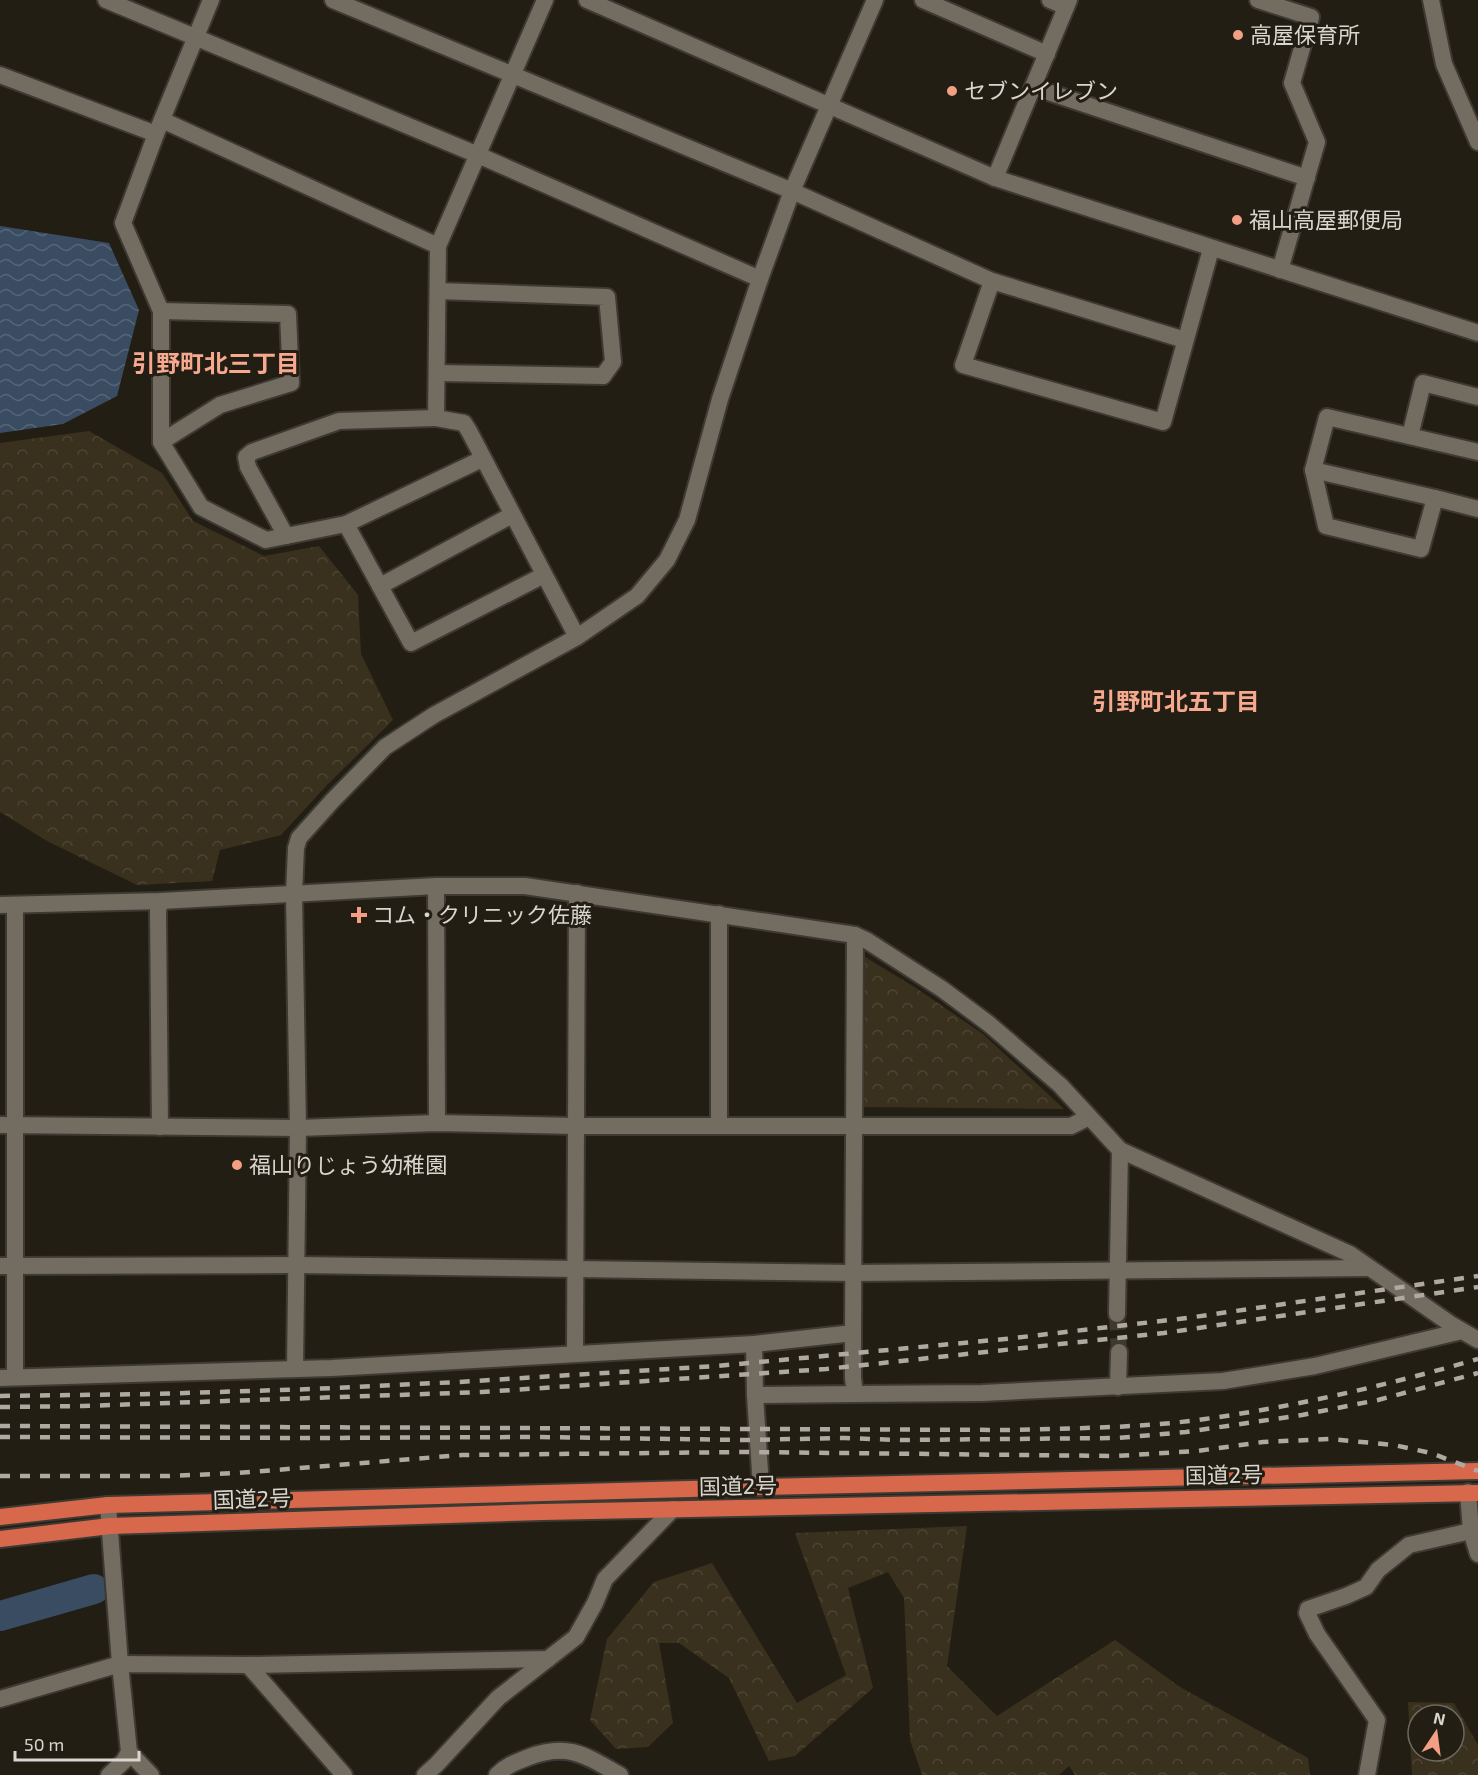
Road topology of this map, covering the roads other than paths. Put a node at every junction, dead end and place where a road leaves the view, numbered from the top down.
1 (106, 0) edge
2 (211, 0) edge
3 (333, 0) edge
4 (545, 0) edge
5 (586, 0) edge
6 (875, 0) edge
7 (923, 0) edge
8 (1050, 0) edge
9 (1258, 0) edge
10 (1431, 0) edge
11 (1067, 4) edge
12 (194, 38) junction
13 (1047, 54) junction
14 (0, 75) edge
15 (513, 75) junction
16 (1033, 87) junction
17 (830, 105) junction
18 (159, 127) junction
19 (1478, 142) edge
20 (478, 155) junction
21 (995, 178) junction
22 (1307, 178) junction
23 (792, 191) junction
24 (438, 246) junction
25 (1211, 249) junction
26 (1280, 270) junction
27 (760, 279) junction
28 (992, 281) junction
29 (438, 291) junction
30 (161, 310) junction
31 (1478, 333) edge
32 (1185, 340) junction
33 (437, 373) junction
34 (1478, 397) edge
35 (436, 418) junction
36 (1410, 436) junction
37 (161, 442) junction
38 (1478, 452) edge
39 (482, 459) junction
40 (1313, 470) junction
41 (1434, 498) junction
42 (1478, 509) edge
43 (512, 515) junction
44 (346, 524) junction
45 (286, 536) junction
46 (544, 574) junction
47 (380, 586) junction
48 (577, 637) junction
49 (436, 886) junction
50 (577, 893) junction
51 (294, 894) junction
52 (160, 901) junction
53 (8, 905) edge
54 (719, 914) junction
55 (855, 935) junction
56 (1089, 1117) junction
57 (436, 1123) junction
58 (8, 1125) edge
59 (854, 1125) junction
60 (577, 1126) junction
61 (719, 1126) junction
62 (160, 1127) junction
63 (298, 1128) junction
64 (1120, 1150) junction
65 (298, 1265) junction
66 (8, 1266) edge
67 (577, 1268) junction
68 (1370, 1268) junction
69 (1118, 1270) junction
70 (853, 1273) junction
71 (1117, 1314) tunnel mouth
72 (1462, 1331) junction
73 (853, 1333) junction
74 (1478, 1340) edge
75 (754, 1344) junction
76 (1119, 1352) tunnel mouth
77 (575, 1354) junction
78 (295, 1369) junction
79 (8, 1378) edge
80 (1118, 1387) junction
81 (855, 1394) junction
82 (755, 1395) junction
83 (1478, 1471) edge
84 (761, 1487) junction
85 (1473, 1492) edge
86 (108, 1505) junction
87 (673, 1509) junction
88 (0, 1517) edge
89 (110, 1526) junction
90 (1471, 1531) junction
91 (0, 1539) edge
92 (1478, 1554) edge
93 (548, 1659) junction
94 (120, 1664) junction
95 (248, 1665) junction
96 (0, 1699) edge
97 (129, 1752) junction
98 (109, 1775) edge
99 (151, 1775) edge
100 (344, 1775) edge
101 (425, 1775) edge
102 (497, 1775) edge
103 (620, 1775) edge
104 (1367, 1775) edge

1 - 12 street
2 - 12 street
3 - 15 street
4 - 15 street
5 - 17 street
6 - 17 street
7 - 13 street
8 - 11 street
9 - 22 street
10 - 19 street
11 - 13 street
12 - 18 street
12 - 20 street
13 - 16 street
14 - 18 street
15 - 20 street
15 - 23 street
16 - 21 street
16 - 22 street
17 - 21 street
17 - 23 street
18 - 24 street
18 - 30 street
20 - 24 street
20 - 27 street
21 - 25 street
22 - 26 street
23 - 27 street
23 - 28 street
24 - 29 street
25 - 26 street
25 - 32 street
26 - 31 street
27 - 48 street
28 - 32 street
28 - 32 street
29 - 33 street
29 - 33 street
30 - 37 street
30 - 37 street
33 - 35 street
34 - 36 street
35 - 39 street
35 - 45 street
36 - 38 street
36 - 40 street
37 - 45 street
39 - 43 street
39 - 44 street
40 - 41 street
40 - 41 street
41 - 42 street
43 - 46 street
43 - 47 street
44 - 45 street
44 - 47 street
46 - 47 street
46 - 48 street
48 - 51 street
49 - 50 street
49 - 51 street
49 - 57 street
50 - 54 street
50 - 60 street
51 - 52 street
51 - 63 street
52 - 53 street
52 - 62 street
53 - 58 street
54 - 55 street
54 - 61 street
55 - 56 street
55 - 59 street
56 - 59 street
56 - 64 street
57 - 60 street
57 - 63 street
58 - 62 street
58 - 66 street
59 - 61 street
59 - 70 street
60 - 61 street
60 - 67 street
62 - 63 street
63 - 65 street
64 - 68 street
64 - 69 street
65 - 66 street
65 - 67 street
65 - 78 street
66 - 79 street
67 - 70 street
67 - 77 street
68 - 69 street
68 - 72 street
69 - 70 street
69 - 71 street
70 - 73 street
72 - 74 street
72 - 80 street
73 - 75 street
73 - 81 street
75 - 77 street
75 - 82 street
76 - 80 street
77 - 78 street
78 - 79 street
80 - 81 street
81 - 82 street
82 - 84 street
83 - 84 highway, 国道2号
84 - 86 highway, 国道2号
85 - 87 highway, 国道2号
85 - 90 street
86 - 88 highway, 国道2号
86 - 89 street
87 - 89 highway, 国道2号
87 - 93 street
89 - 91 highway, 国道2号
89 - 94 street
90 - 92 street
90 - 104 street
93 - 95 street
93 - 101 street
94 - 95 street
94 - 96 street
94 - 97 street
95 - 100 street
97 - 98 street
97 - 99 street
102 - 103 street

